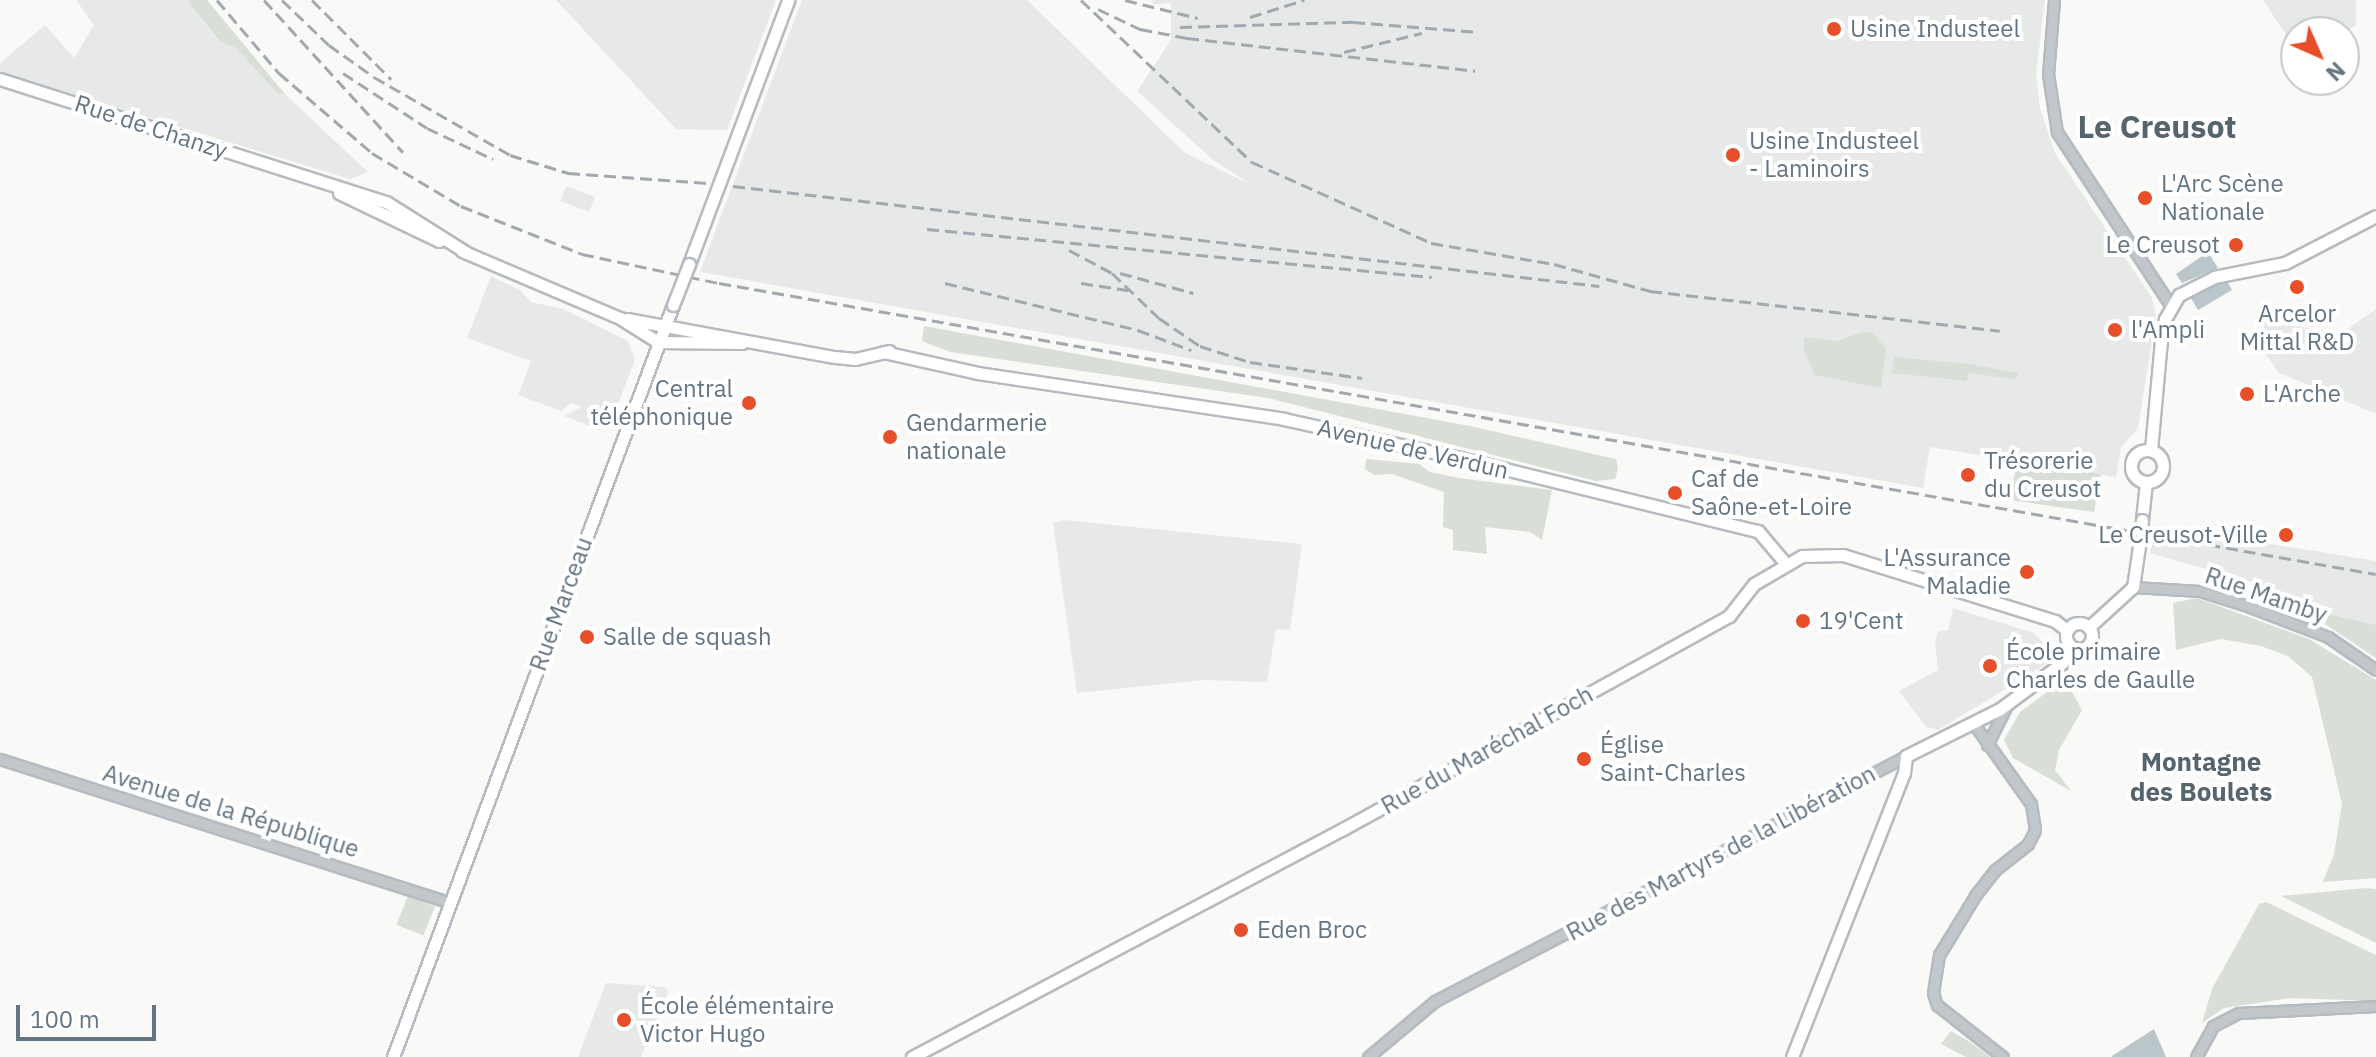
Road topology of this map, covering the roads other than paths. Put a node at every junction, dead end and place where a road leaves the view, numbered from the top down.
1 (788, 0) edge
2 (2057, 0) edge
3 (0, 79) edge
4 (2376, 216) edge
5 (2171, 306) junction
6 (620, 318) junction
7 (664, 326) junction
8 (658, 342) junction
9 (742, 343) junction
10 (2151, 450) junction
11 (2146, 486) junction
12 (1786, 564) junction
13 (2133, 587) junction
14 (2089, 627) junction
15 (2067, 630) junction
16 (2073, 648) junction
17 (2376, 670) edge
18 (2009, 703) junction
19 (1974, 724) junction
20 (1987, 745) junction
21 (1906, 756) junction
22 (0, 759) edge
23 (450, 903) junction
24 (2376, 1006) edge
25 (393, 1057) edge
26 (912, 1057) edge
27 (1368, 1057) edge
28 (1792, 1057) edge
29 (2003, 1057) edge
30 (2196, 1057) edge

1 - 7 main road, Rue Marceau, bridge
2 - 5 street
3 - 6 main road, Rue de Chanzy
4 - 5 main road
5 - 10 main road
6 - 7 main road, Rue de Chanzy
6 - 8 main road, Rue de Chanzy
7 - 8 main road, Rue Marceau
7 - 9 main road, Avenue de Verdun
8 - 9 main road, Avenue de Verdun
8 - 23 main road, Rue Marceau
9 - 12 main road, Avenue de Verdun
10 - 11 main road
10 - 11 main road
11 - 13 main road, bridge
12 - 15 main road, Rue du Maréchal Foch
12 - 26 main road, Rue du Maréchal Foch
13 - 14 main road
13 - 17 street, Rue Mamby
14 - 15 main road
14 - 16 main road
15 - 16 main road
16 - 18 main road, Rue des Martyrs de la Libération
18 - 19 main road, Rue des Martyrs de la Libération
18 - 20 street
19 - 20 street
19 - 21 main road, Rue des Martyrs de la Libération
20 - 29 street
21 - 27 street, Rue des Martyrs de la Libération
21 - 28 main road
22 - 23 street, Avenue de la République
23 - 25 main road, Rue Marceau
24 - 30 street

